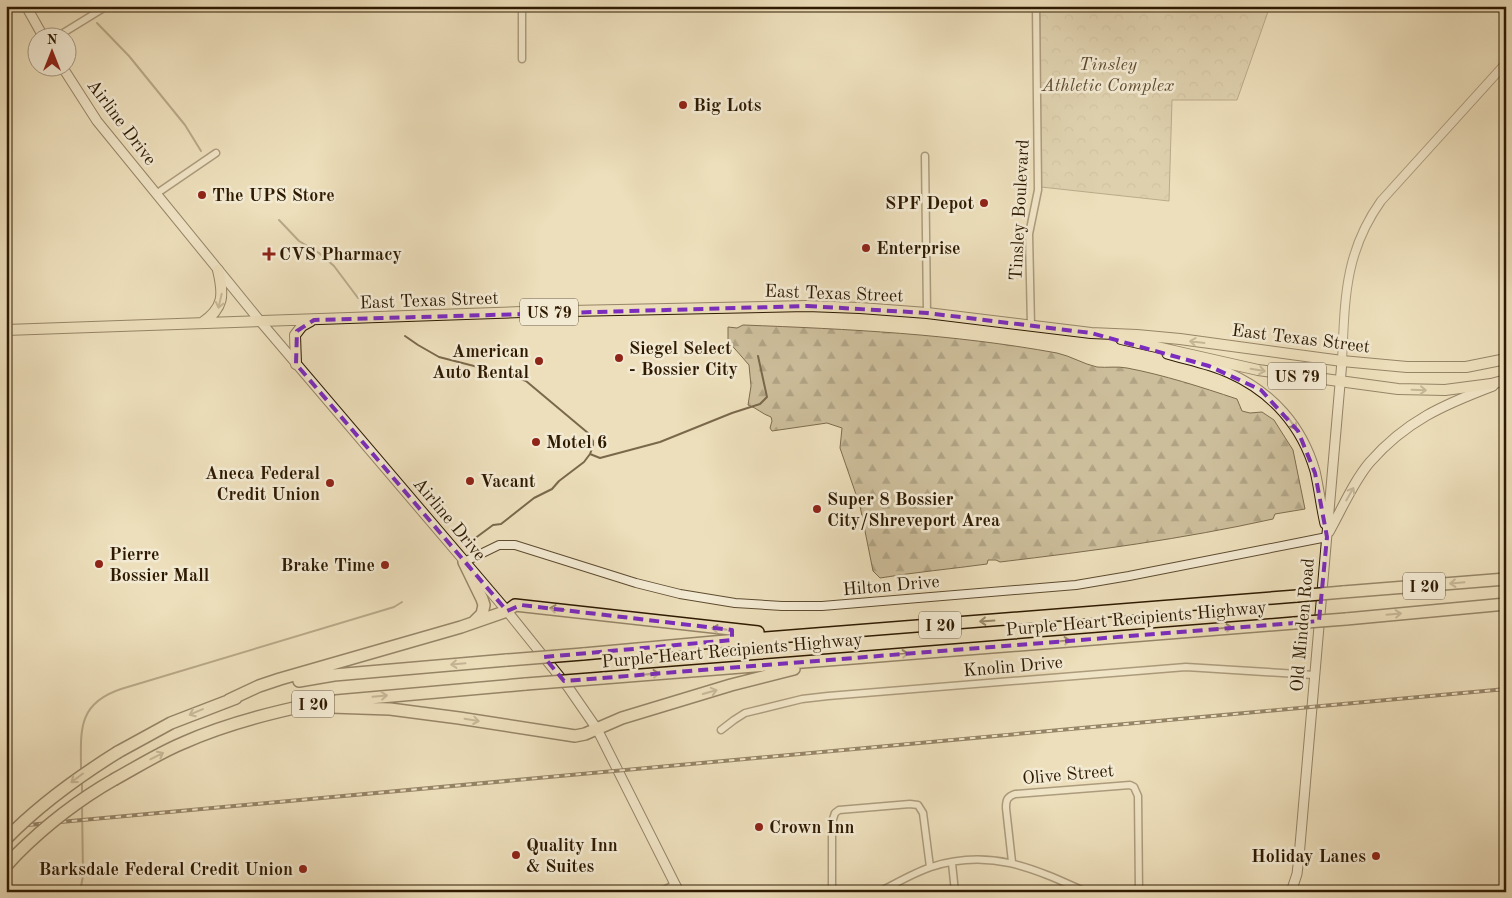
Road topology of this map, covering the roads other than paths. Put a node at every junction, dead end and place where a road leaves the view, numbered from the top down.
1 (26, 6) edge
2 (107, 6) edge
3 (522, 6) edge
4 (1036, 6) edge
5 (38, 28) edge
6 (71, 28) edge
7 (522, 59) dead end
8 (1506, 63) edge
9 (69, 78) edge
10 (216, 152) dead end
11 (925, 156) dead end
12 (156, 194) junction
13 (218, 270) junction
14 (927, 313) junction
15 (314, 320) junction
16 (260, 322) junction
17 (201, 323) junction
18 (1030, 326) junction
19 (6, 330) edge
20 (1091, 332) junction
21 (1128, 340) junction
22 (1506, 359) edge
23 (1342, 360) junction
24 (296, 364) junction
25 (1506, 381) edge
26 (1340, 382) junction
27 (1327, 537) junction
28 (464, 562) junction
29 (1506, 579) edge
30 (1506, 604) edge
31 (507, 611) junction
32 (462, 627) junction
33 (820, 634) junction
34 (879, 656) junction
35 (1314, 675) junction
36 (229, 700) junction
37 (301, 706) junction
38 (597, 729) junction
39 (721, 730) dead end
40 (6, 839) edge
41 (1012, 862) junction
42 (952, 863) junction
43 (6, 866) edge
44 (930, 867) junction
45 (677, 888) edge
46 (655, 892) edge
47 (832, 892) edge
48 (878, 892) edge
49 (955, 892) edge
50 (1086, 892) edge
51 (1139, 892) edge
52 (1291, 892) edge

1 - 5 main road
2 - 6 street
3 - 7 street
4 - 18 street, Tinsley Boulevard
8 - 23 street
9 - 12 main road, Airline Drive
10 - 12 street
11 - 14 street
12 - 13 main road, Airline Drive
13 - 16 main road, Airline Drive
13 -> 17 main road
14 - 15 main road, East Texas Street / US 79
14 - 18 main road, East Texas Street / US 79
15 - 16 main road, East Texas Street / US 79
15 - 24 main road
16 - 17 main road, East Texas Street / US 79
16 - 24 main road, Airline Drive
17 - 19 main road, East Texas Street / US 79
18 - 20 main road, East Texas Street / US 79
20 - 21 main road, East Texas Street / US 79
23 -> 20 main road, East Texas Street / US 79
21 -> 26 main road, East Texas Street / US 79
21 -> 27 main road
22 - 23 main road, East Texas Street / US 79
23 - 26 main road, Old Minden Road
24 - 28 main road, Airline Drive
26 -> 25 main road, East Texas Street / US 79
27 -> 25 main road
26 - 27 main road, Old Minden Road
27 - 28 street, Hilton Drive
27 - 35 main road, Old Minden Road
28 - 31 main road, Airline Drive
28 - 32 highway
29 -> 33 highway, Purple Heart Recipients Highway / I 20, bridge
34 -> 30 highway, Purple Heart Recipients Highway / I 20, bridge
31 - 32 highway
33 -> 31 highway
31 - 38 main road, Airline Drive
32 - 36 highway
33 -> 36 highway, Purple Heart Recipients Highway / I 20, bridge
37 -> 34 highway, Purple Heart Recipients Highway / I 20, bridge
38 -> 34 highway
35 - 39 street, Knolin Drive
35 - 52 main road, Old Minden Road
36 -> 40 highway, Purple Heart Recipients Highway / I 20, bridge
37 -> 38 highway
43 -> 37 highway, Purple Heart Recipients Highway / I 20, bridge
38 - 45 main road, Airline Drive
41 - 42 street
41 - 50 street
41 - 51 street, Olive Street
42 - 44 street
42 - 49 street
44 - 47 street
44 - 48 street
45 - 46 street

